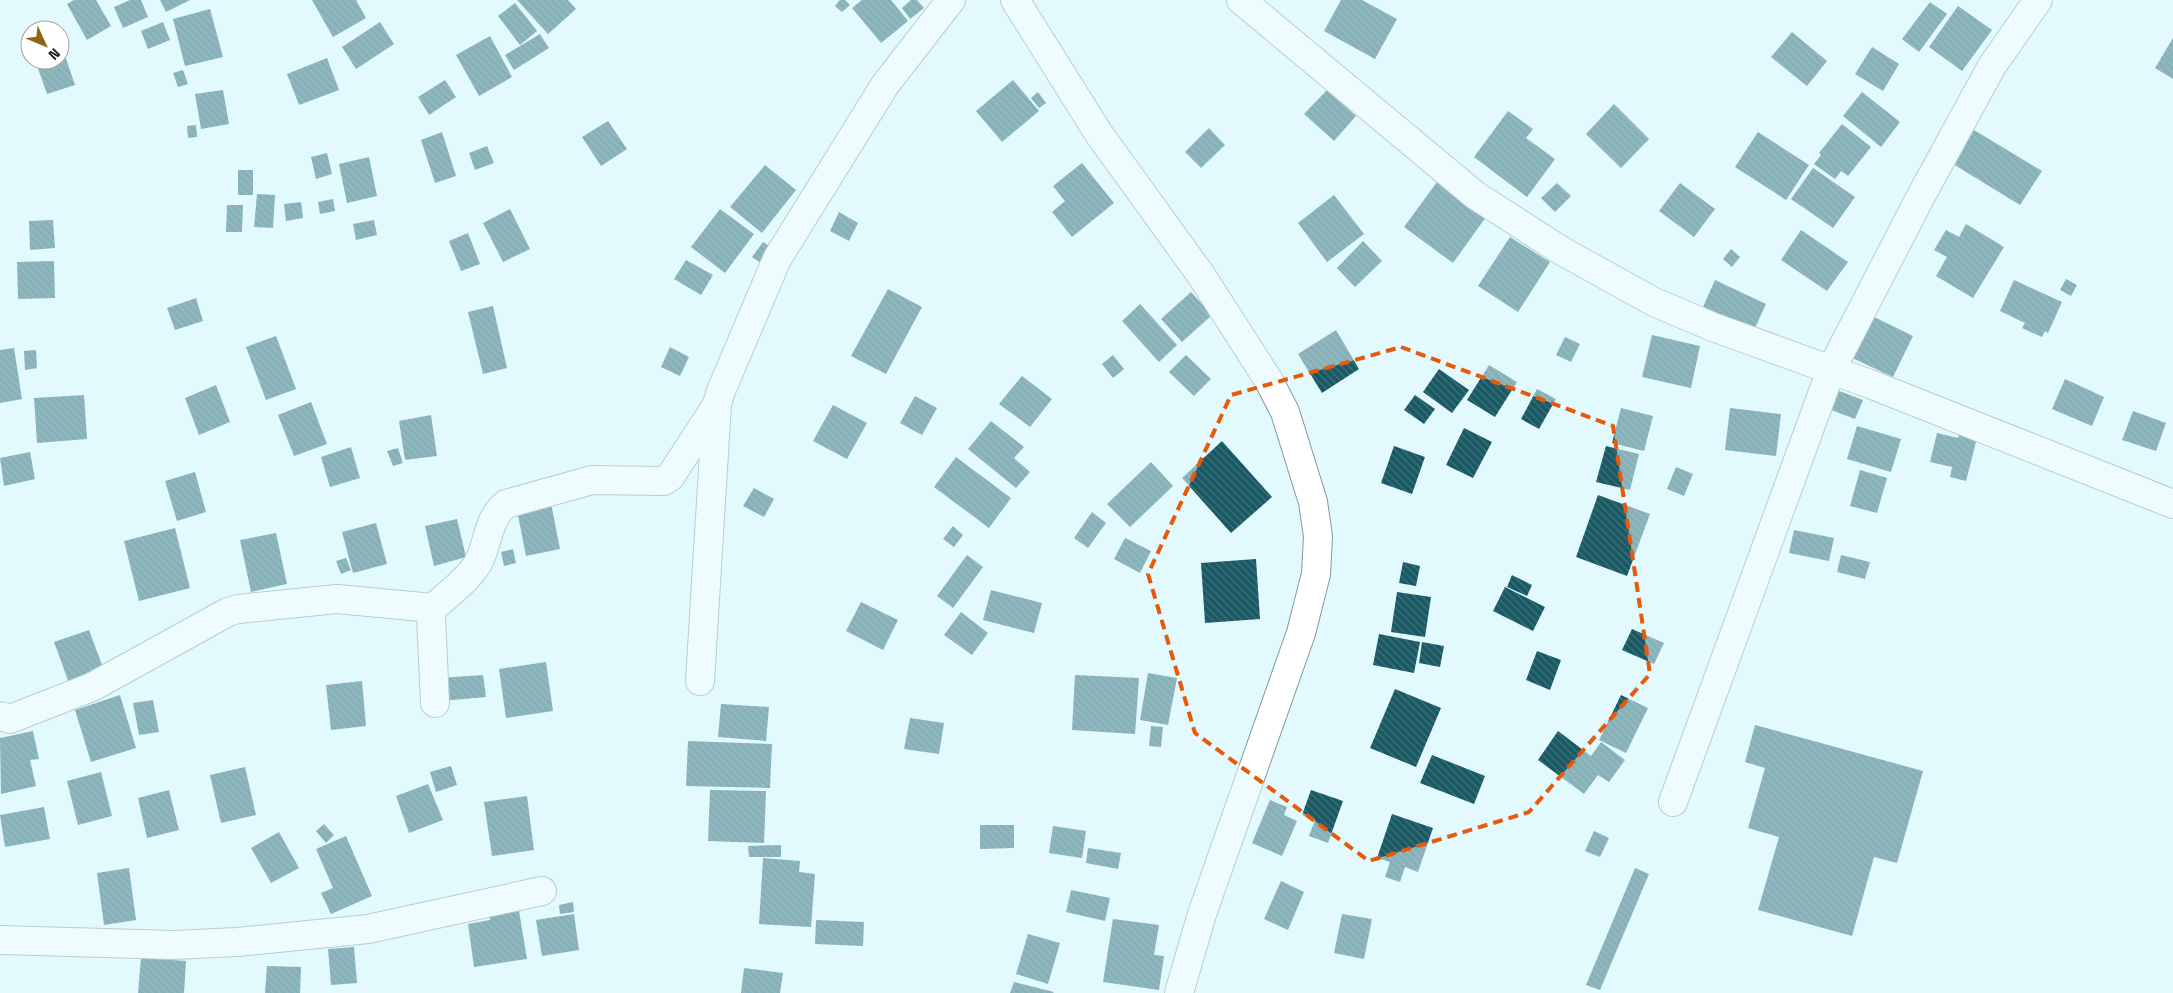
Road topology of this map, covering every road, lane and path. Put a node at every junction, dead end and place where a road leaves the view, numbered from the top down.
1 (951, 0) edge
2 (1015, 0) edge
3 (1241, 0) edge
4 (2038, 0) edge
5 (1831, 370) junction
6 (717, 404) junction
7 (2173, 504) edge
8 (433, 608) junction
9 (700, 681) dead end
10 (435, 703) dead end
11 (0, 716) edge
12 (1673, 802) dead end
13 (542, 892) dead end
14 (0, 940) edge
15 (1179, 993) edge

1 - 6 street
2 - 15 street
3 - 5 street
4 - 5 street
5 - 7 street
5 - 12 street
6 - 8 street
6 - 9 street
8 - 10 street
8 - 11 street
13 - 14 street

